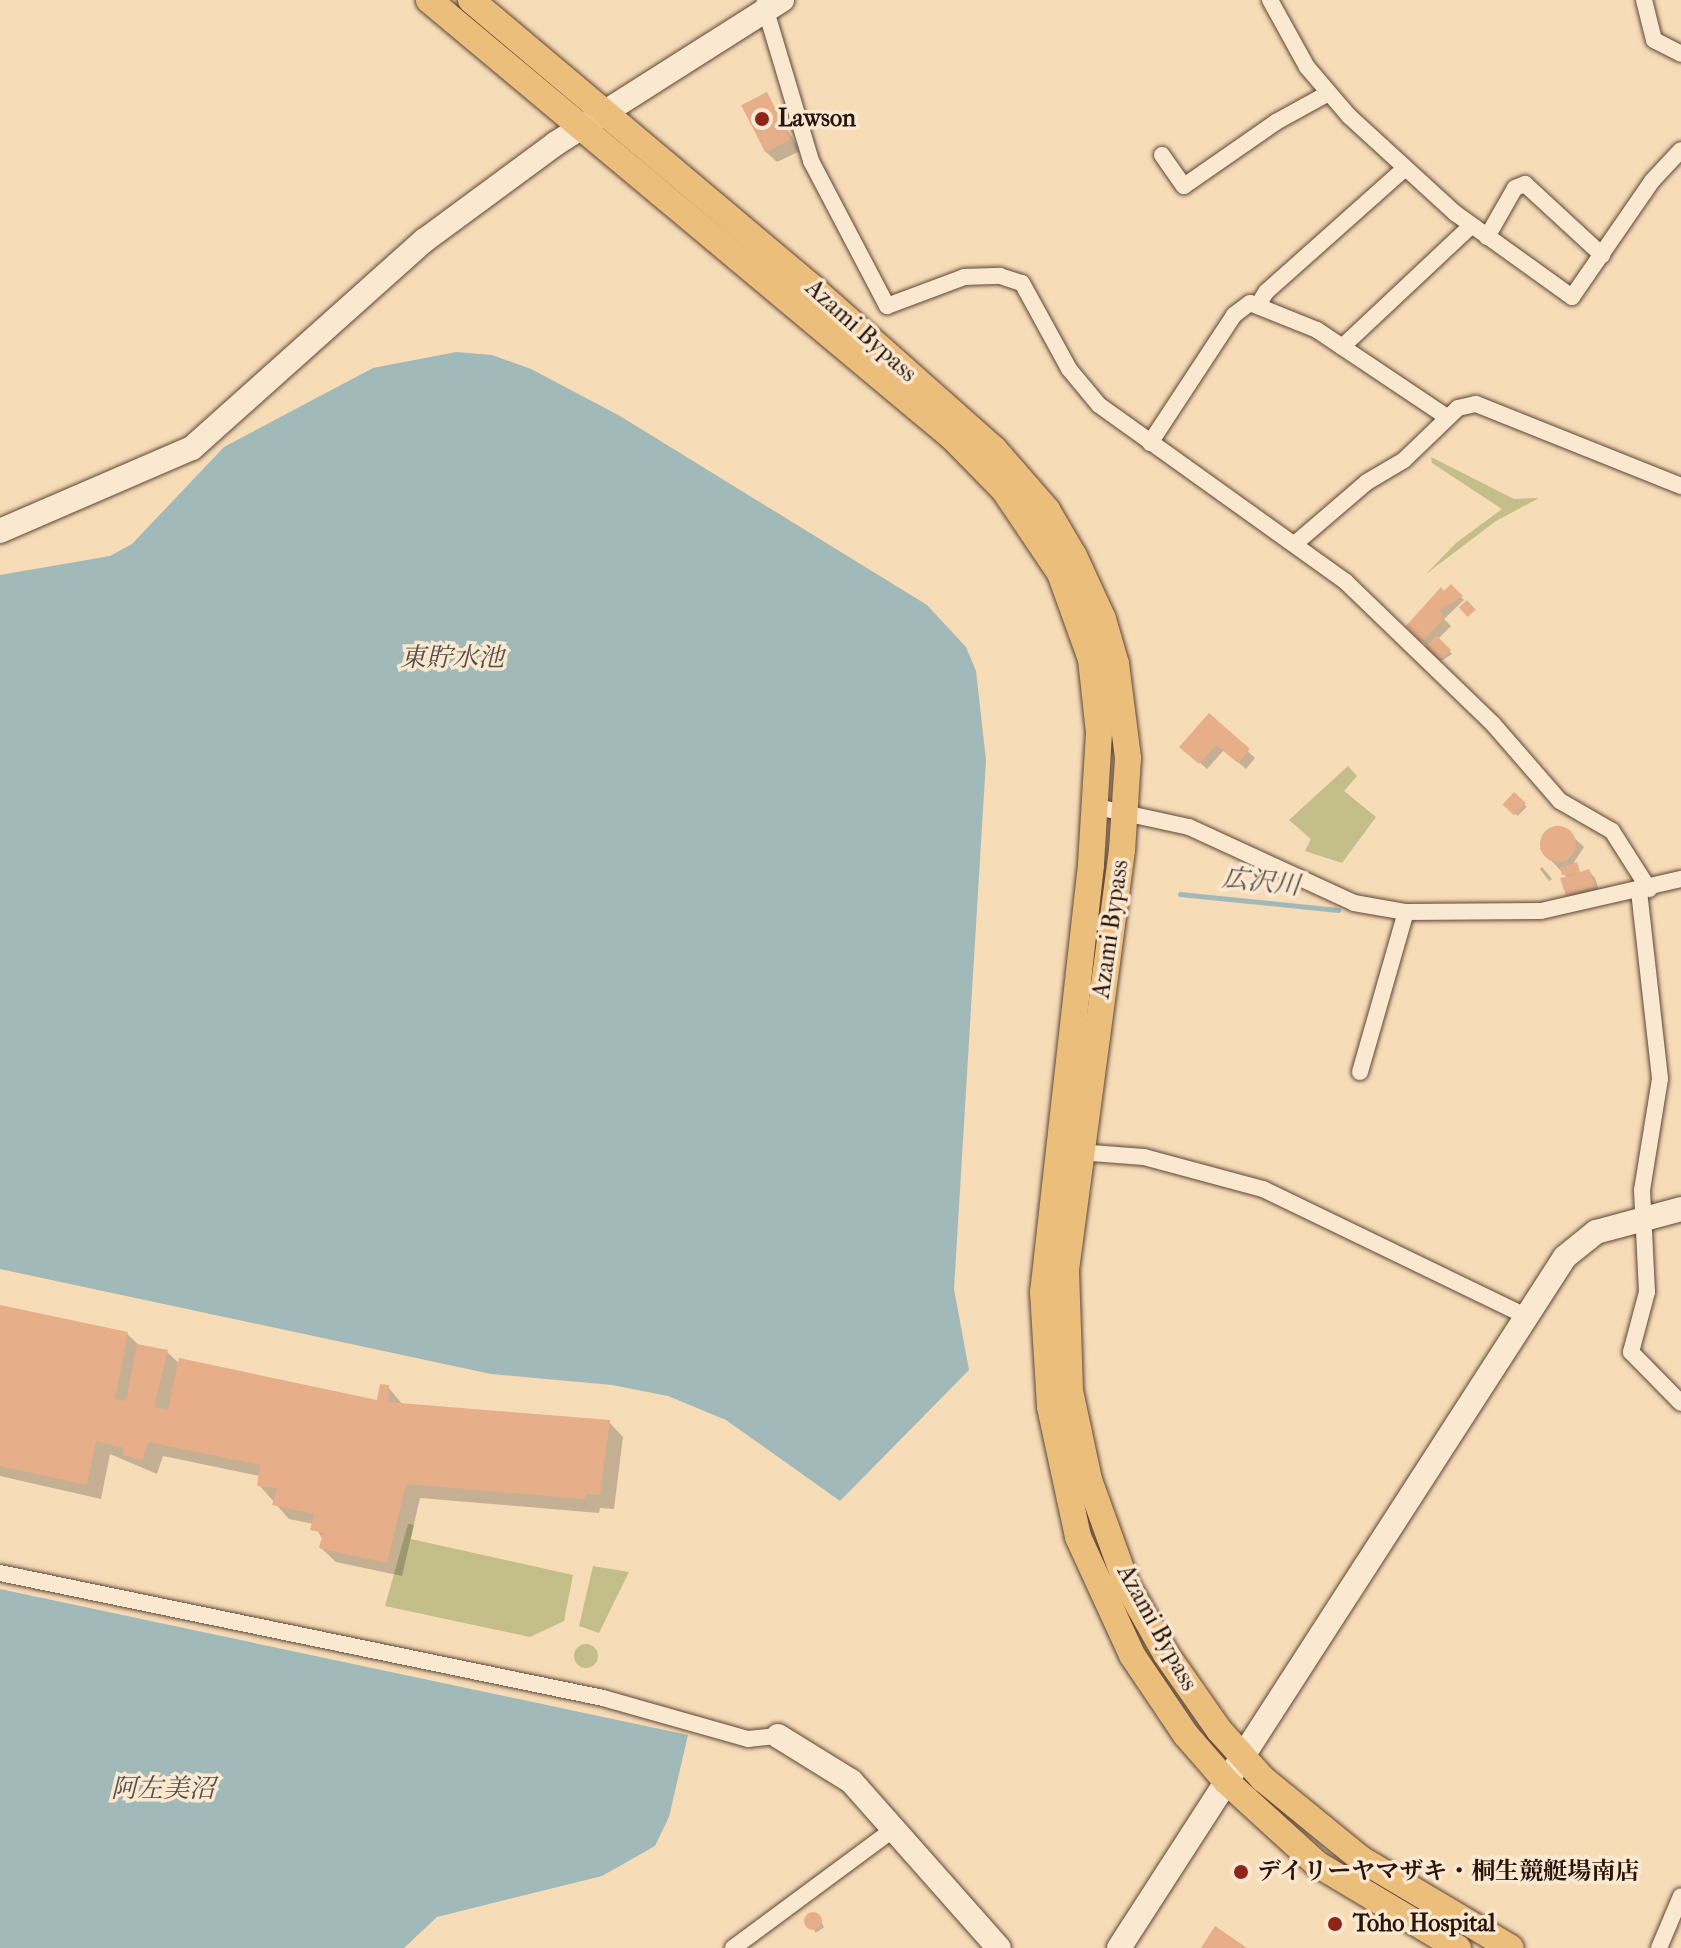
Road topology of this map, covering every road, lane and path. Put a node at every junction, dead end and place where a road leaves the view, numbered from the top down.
1 (429, 0) edge
2 (471, 0) edge
3 (1270, 0) edge
4 (1644, 0) edge
5 (771, 4) edge
6 (1681, 54) edge
7 (1327, 94) junction
8 (606, 113) junction
9 (580, 128) junction
10 (1681, 150) edge
11 (1162, 155) dead end
12 (1404, 169) junction
13 (1471, 226) junction
14 (1487, 237) junction
15 (1602, 255) junction
16 (1258, 305) junction
17 (1342, 347) junction
18 (1447, 417) junction
19 (1150, 443) junction
20 (1681, 486) edge
21 (0, 531) edge
22 (1297, 542) junction
23 (1097, 807) junction
24 (1126, 811) junction
25 (1681, 879) edge
26 (1644, 890) junction
27 (1406, 912) junction
28 (1360, 1072) dead end
29 (1078, 1152) junction
30 (1681, 1209) edge
31 (1644, 1216) junction
32 (1526, 1316) junction
33 (1681, 1403) edge
34 (0, 1573) edge
35 (778, 1736) joint
36 (1242, 1755) junction
37 (1226, 1781) junction
38 (894, 1829) junction
39 (1681, 1896) edge
40 (733, 1948) edge
41 (999, 1948) edge
42 (1119, 1948) edge
43 (1458, 1948) edge
44 (1511, 1948) edge
45 (1659, 1948) edge

1 - 9 main road, Azami Bypass
2 - 8 main road, Azami Bypass
3 - 7 street
4 - 6 street
5 - 8 street
5 - 19 street
7 - 11 street
7 - 12 street
8 - 9 street
8 - 24 main road, Azami Bypass
9 - 21 street
9 - 23 main road, Azami Bypass
10 - 15 street
12 - 13 street
12 - 16 street
13 - 14 street
13 - 17 street
14 - 15 street
14 - 15 street
16 - 17 street
16 - 19 street
17 - 18 street
18 - 20 street
18 - 22 street
19 - 22 street
22 - 26 street
23 - 24 street
23 - 37 main road, Azami Bypass
24 - 27 street
24 - 29 main road, Azami Bypass
25 - 26 street
26 - 27 street
26 - 31 street
27 - 28 street
29 - 32 street
29 - 36 main road, Azami Bypass
30 - 31 street
31 - 32 street
31 - 33 street
32 - 36 street
34 - 35 street
35 - 38 street
36 - 37 street
36 - 44 main road, Azami Bypass
37 - 42 street
37 - 43 main road, Azami Bypass
38 - 40 street
38 - 41 street
39 - 45 street

